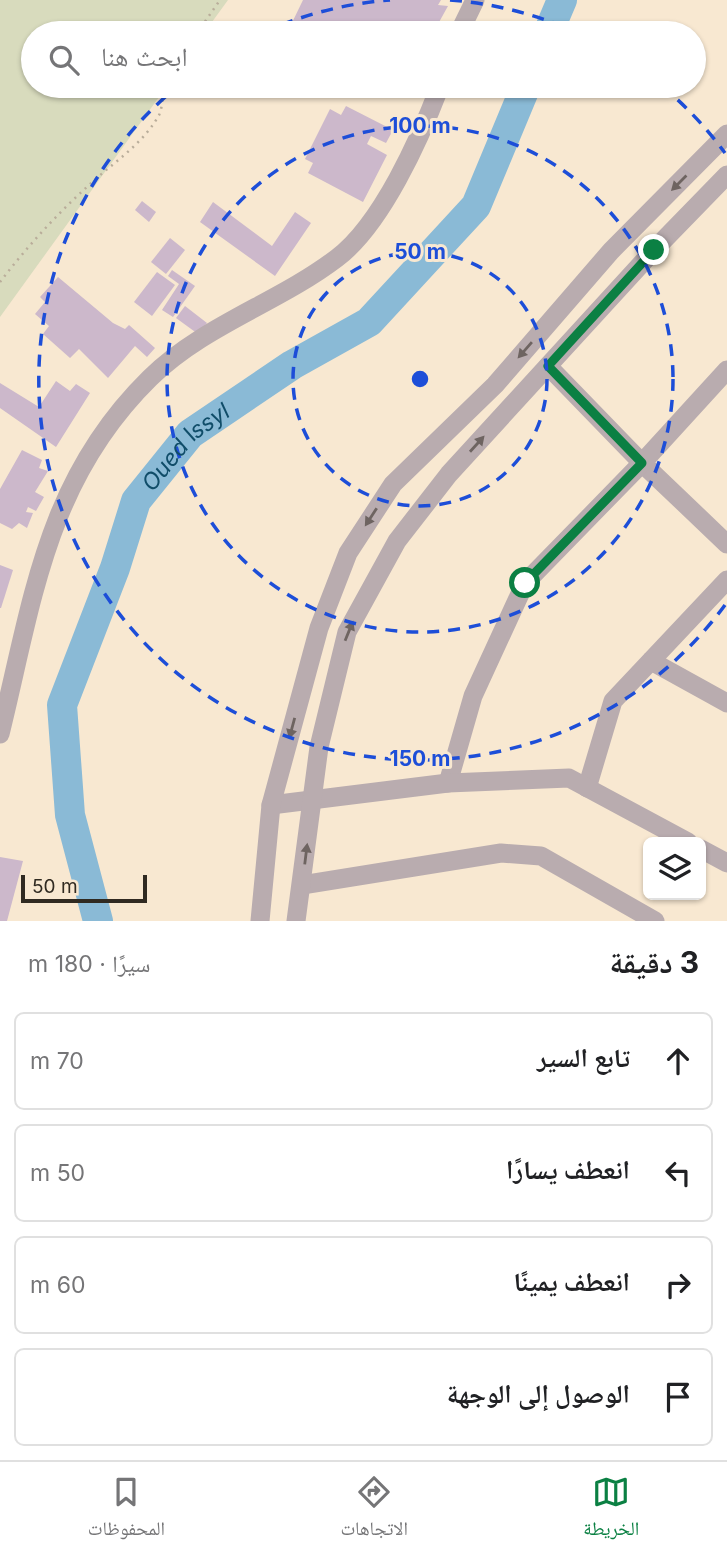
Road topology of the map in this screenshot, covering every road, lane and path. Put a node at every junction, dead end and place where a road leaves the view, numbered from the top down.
1 (220, 0) edge
2 (475, 0) edge
3 (205, 21) edge
4 (465, 21) edge
5 (162, 98) edge
6 (435, 98) edge
7 (727, 134) edge
8 (727, 174) edge
9 (0, 282) edge
10 (548, 366) junction
11 (727, 370) edge
12 (642, 463) junction
13 (727, 544) edge
14 (727, 580) edge
15 (651, 661) junction
16 (727, 703) edge
17 (0, 734) edge
18 (447, 783) junction
19 (587, 788) junction
20 (313, 798) junction
21 (271, 805) junction
22 (679, 837) edge
23 (706, 852) edge
24 (727, 863) edge
25 (302, 886) junction
26 (260, 921) edge
27 (296, 921) edge
28 (655, 921) edge

1 - 3 path
2 - 4 street
5 - 9 path
6 - 17 street
7 -> 21 street
8 - 10 street
10 - 12 street
20 -> 10 street
11 - 12 street
12 - 13 street
12 - 18 street
14 - 15 street
15 - 16 street
15 - 19 street
18 - 19 street
18 - 20 street
19 - 22 street
20 - 21 street
25 -> 20 street
21 - 26 street
23 - 24 street
25 - 27 street
25 - 28 street

